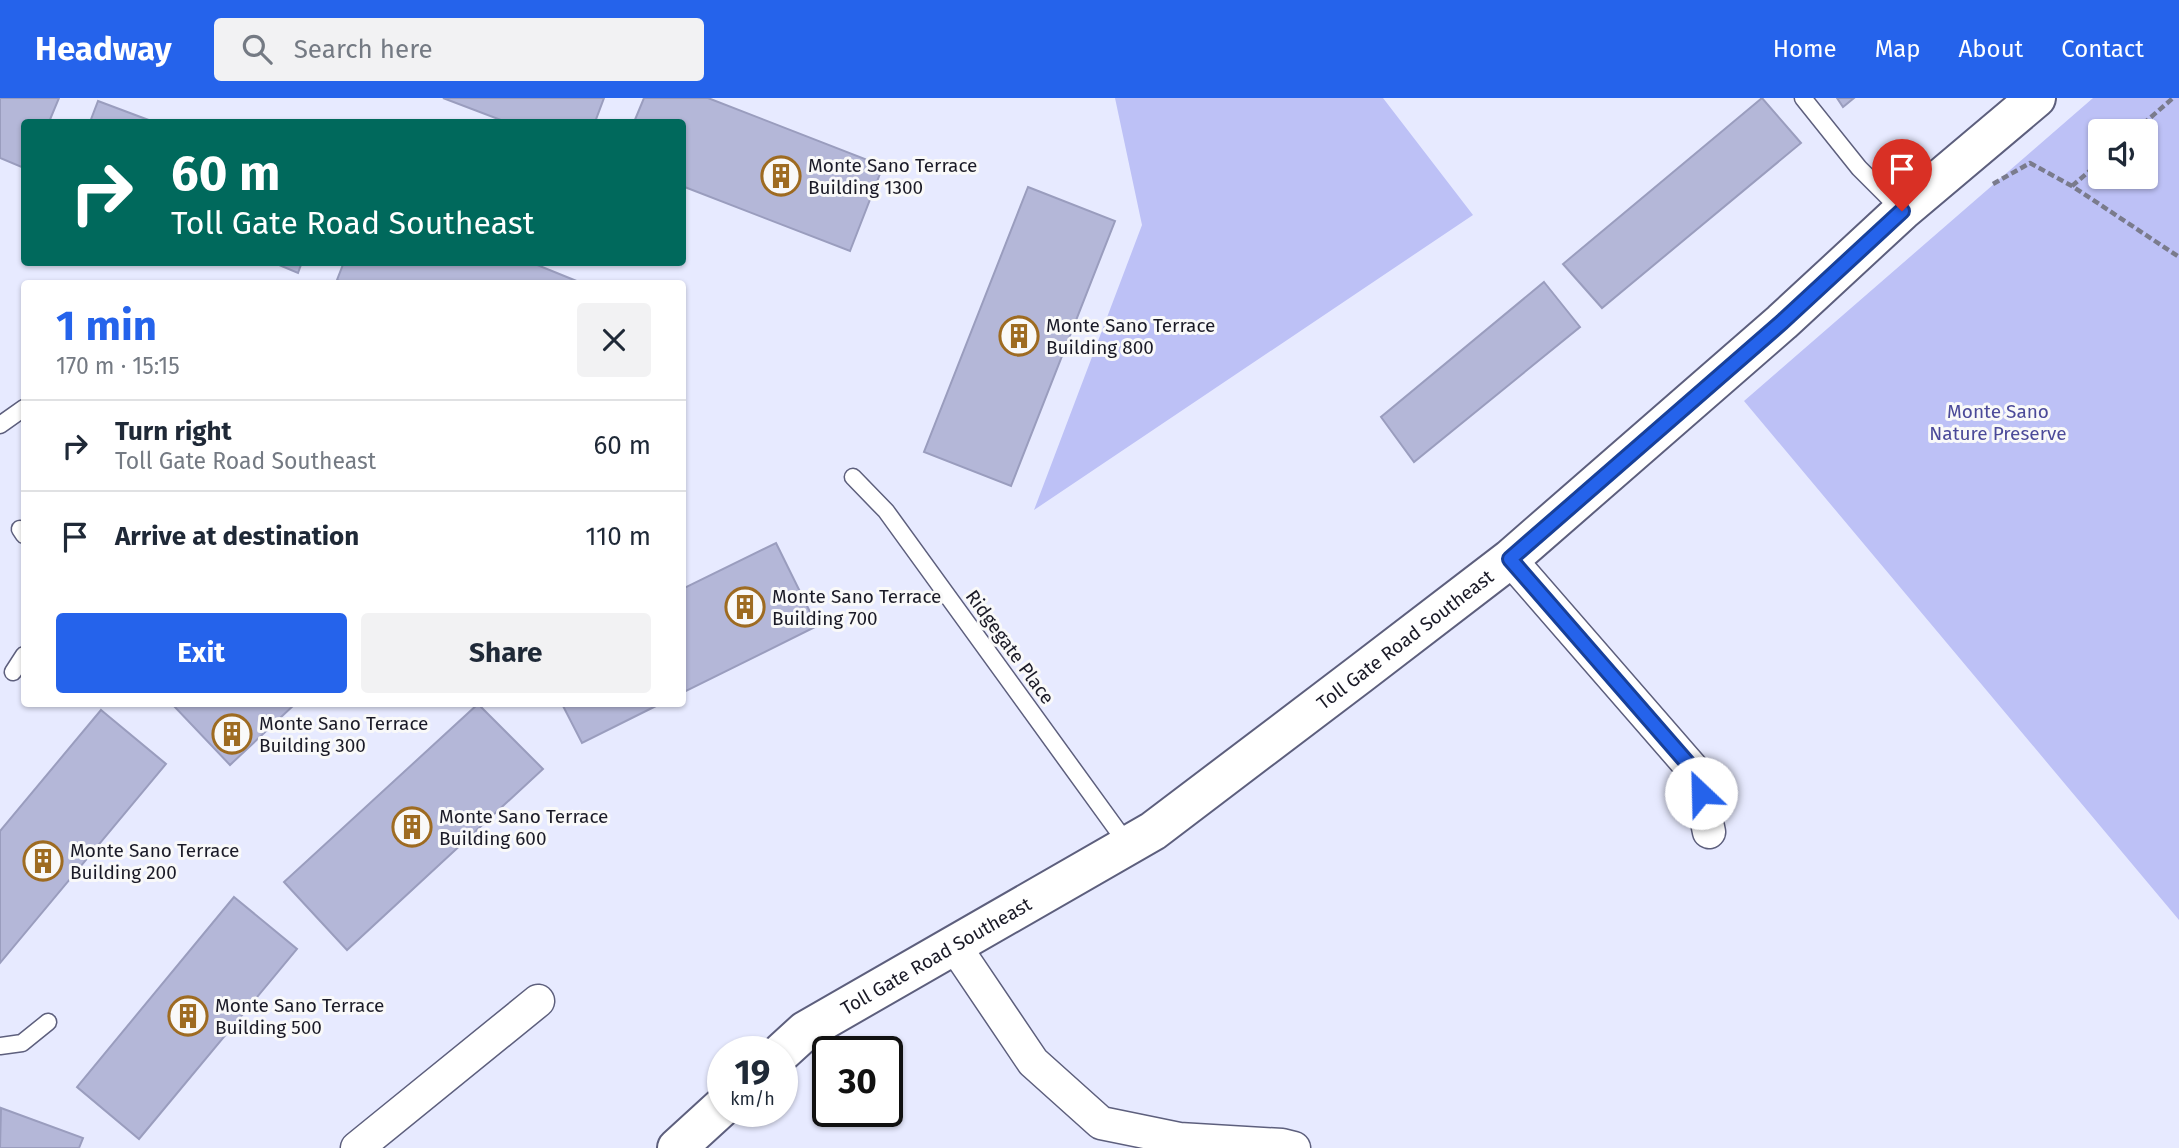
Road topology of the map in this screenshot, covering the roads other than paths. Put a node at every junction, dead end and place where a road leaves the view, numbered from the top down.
1 (1803, 98) edge
2 (2036, 98) edge
3 (1902, 211) junction
4 (21, 410) edge
5 (0, 425) edge
6 (853, 477) dead end
7 (1510, 559) junction
8 (21, 660) edge
9 (13, 672) dead end
10 (1709, 832) dead end
11 (1128, 845) junction
12 (954, 945) junction
13 (538, 1001) dead end
14 (48, 1021) dead end
15 (798, 1037) edge
16 (0, 1046) edge
17 (707, 1121) edge
18 (357, 1148) edge
19 (677, 1148) edge
20 (1294, 1148) edge

1 - 3 lane
2 - 3 street, Toll Gate Road Southeast
3 - 7 street, Toll Gate Road Southeast
4 - 5 lane
6 - 11 lane, Ridgegate Place
7 - 10 street
7 - 11 street, Toll Gate Road Southeast
8 - 9 lane
11 - 12 street, Toll Gate Road Southeast
12 - 15 street, Toll Gate Road Southeast
12 - 20 street
13 - 18 street
14 - 16 lane
17 - 19 street

